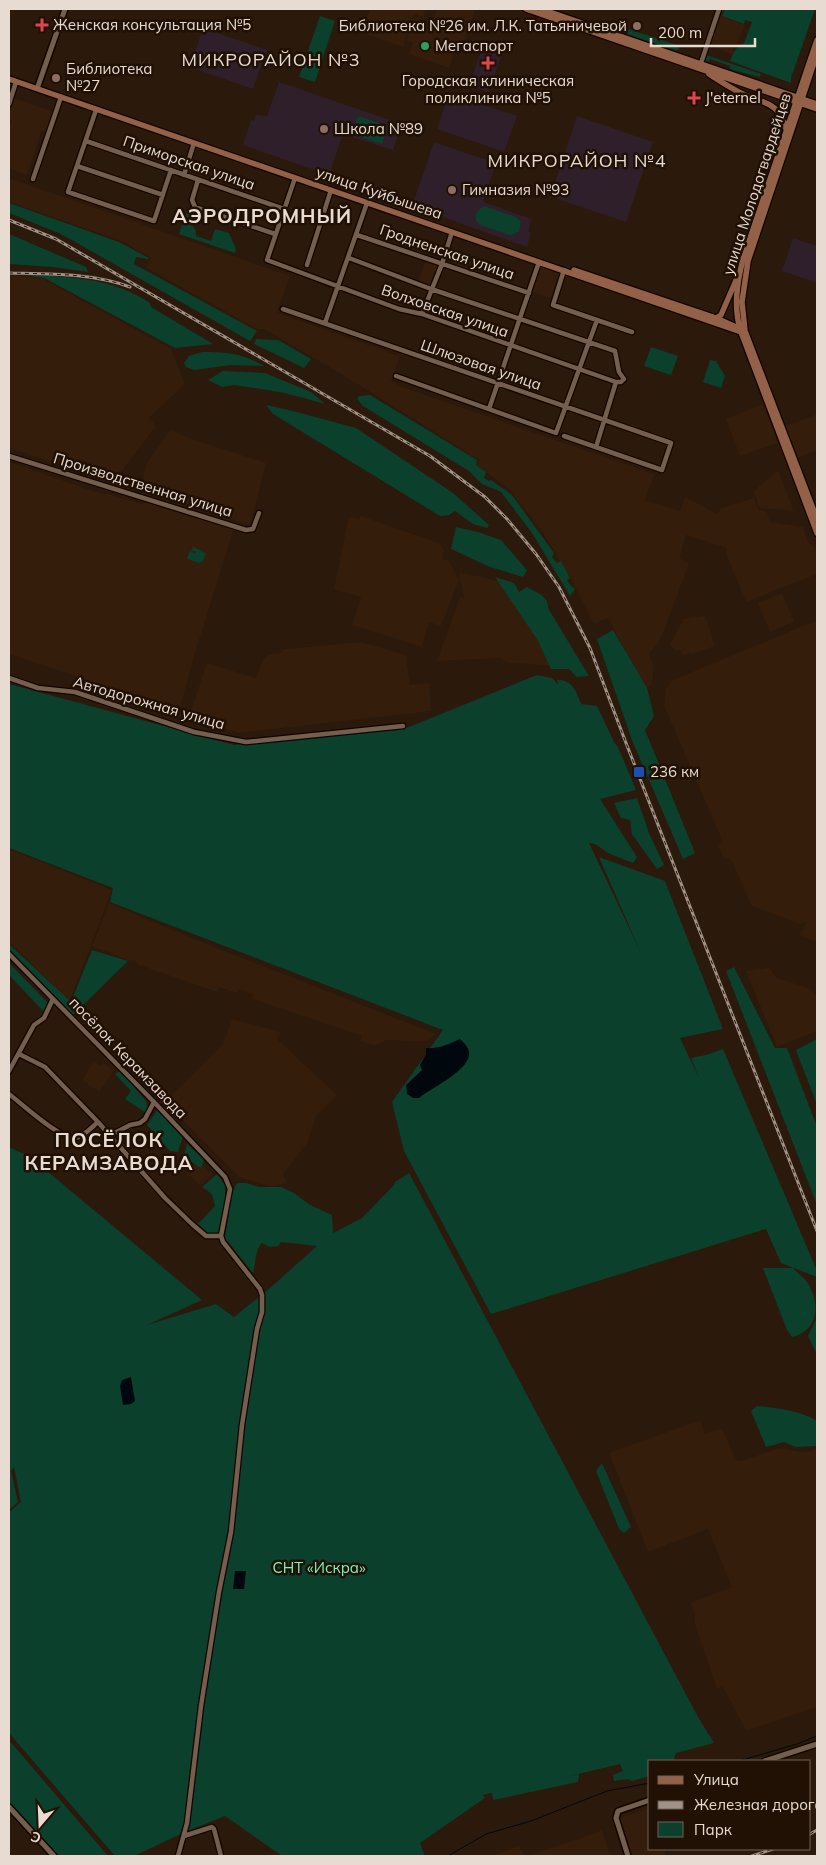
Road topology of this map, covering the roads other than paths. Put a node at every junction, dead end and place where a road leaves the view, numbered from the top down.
1 (65, 9) edge
2 (526, 9) edge
3 (541, 9) edge
4 (719, 9) edge
5 (817, 40) edge
6 (817, 54) edge
7 (700, 64) junction
8 (9, 78) edge
9 (16, 82) junction
10 (38, 88) junction
11 (766, 91) junction
12 (783, 92) junction
13 (61, 97) junction
14 (799, 100) junction
15 (9, 104) edge
16 (817, 104) edge
17 (97, 108) junction
18 (817, 109) edge
19 (786, 131) junction
20 (86, 141) junction
21 (195, 142) junction
22 (77, 166) junction
23 (171, 170) junction
24 (184, 175) junction
25 (296, 176) junction
26 (33, 179) dead end
27 (198, 180) junction
28 (332, 188) junction
29 (163, 195) junction
30 (368, 201) junction
31 (284, 210) junction
32 (452, 230) junction
33 (275, 234) junction
34 (357, 234) junction
35 (349, 258) junction
36 (540, 260) junction
37 (442, 264) junction
38 (307, 265) dead end
39 (564, 270) junction
40 (739, 274) junction
41 (339, 287) junction
42 (431, 289) junction
43 (627, 290) junction
44 (529, 294) junction
45 (663, 302) junction
46 (283, 309) dead end
47 (422, 314) junction
48 (716, 318) junction
49 (520, 319) junction
50 (596, 320) junction
51 (325, 323) junction
52 (742, 330) junction
53 (632, 332) dead end
54 (589, 342) junction
55 (511, 346) junction
56 (579, 369) junction
57 (396, 376) dead end
58 (616, 382) junction
59 (499, 384) junction
60 (565, 407) junction
61 (489, 409) junction
62 (604, 420) junction
63 (564, 436) dead end
64 (596, 447) junction
65 (790, 453) junction
66 (9, 456) edge
67 (259, 513) dead end
68 (817, 519) edge
69 (817, 533) edge
70 (9, 678) edge
71 (403, 726) dead end
72 (9, 954) edge
73 (53, 999) junction
74 (18, 1054) junction
75 (9, 1071) edge
76 (9, 1094) edge
77 (154, 1102) junction
78 (98, 1122) junction
79 (109, 1136) junction
80 (221, 1236) junction
81 (817, 1744) edge
82 (768, 1760) edge
83 (648, 1801) edge
84 (9, 1807) edge
85 (184, 1836) junction
86 (54, 1856) edge
87 (178, 1856) edge
88 (221, 1856) edge
89 (628, 1856) edge

1 - 10 street
2 - 7 main road
3 - 7 main road
4 - 7 street
5 - 14 main road, улица Молодогвардейцев
6 - 14 main road, улица Молодогвардейцев
7 - 11 main road
7 - 12 main road
7 - 19 main road
8 - 9 main road, улица Куйбышева
8 - 10 main road, улица Куйбышева
9 - 10 main road, улица Куйбышева
9 - 15 street
10 - 13 main road, улица Куйбышева
10 - 17 main road, улица Куйбышева
11 - 12 main road
11 - 14 main road
12 - 14 main road
13 - 17 main road, улица Куйбышева
13 - 26 street
14 - 16 main road
14 - 18 main road
14 - 19 main road, улица Молодогвардейцев
14 - 52 main road, улица Молодогвардейцев
17 - 20 street
17 - 21 main road, улица Куйбышева
19 - 40 main road, улица Молодогвардейцев
20 - 22 street
20 - 23 street, Приморская улица
21 - 24 street
21 - 25 main road, улица Куйбышева
22 - 29 street
22 - 29 street
23 - 24 street, Приморская улица
23 - 29 street
24 - 27 street, Приморская улица
25 - 28 main road, улица Куйбышева
25 - 31 street
27 - 31 street, Приморская улица
27 - 33 street
28 - 30 main road, улица Куйбышева
28 - 38 street
30 - 32 main road, улица Куйбышева
30 - 34 street
31 - 33 street
32 - 36 main road, улица Куйбышева
32 - 37 street
33 - 41 street, Волховская улица
34 - 35 street
34 - 37 street, Гродненская улица
35 - 41 street
35 - 42 street
36 - 39 main road, улица Куйбышева
36 - 43 main road, улица Куйбышева
36 - 44 street
37 - 42 street
37 - 44 street, Гродненская улица
39 - 43 main road, улица Куйбышева
39 - 50 street
40 - 48 main road
40 - 52 main road, улица Молодогвардейцев
41 - 47 street, Волховская улица
41 - 51 street
42 - 47 street
42 - 49 street
43 - 45 main road, улица Куйбышева
44 - 49 street
45 - 48 main road, улица Куйбышева
45 - 52 main road, улица Куйбышева
46 - 51 street, Шлюзовая улица
47 - 55 street, Волховская улица
48 - 52 main road, улица Куйбышева
49 - 54 street
49 - 55 street
50 - 53 street
50 - 54 street
51 - 59 street, Шлюзовая улица
52 - 65 main road, улица Молодогвардейцев
54 - 56 street
54 - 58 street
55 - 56 street, Волховская улица
55 - 59 street
56 - 58 street, Волховская улица
56 - 60 street
57 - 61 street
58 - 62 street
59 - 60 street, Шлюзовая улица
59 - 61 street
60 - 61 street
60 - 62 street, Шлюзовая улица
62 - 64 street
62 - 64 street, Шлюзовая улица
63 - 64 street
65 - 68 main road, улица Молодогвардейцев
65 - 69 main road, улица Молодогвардейцев
66 - 67 street, Производственная улица
70 - 71 street, Автодорожная улица
72 - 73 street
73 - 74 street
73 - 77 street, посёлок Керамзавода
74 - 75 street
74 - 78 street
76 - 78 street
77 - 79 street
77 - 80 street, посёлок Керамзавода
78 - 79 street
79 - 80 street
80 - 85 street
81 - 82 street
83 - 89 street
84 - 86 street
85 - 87 street
85 - 88 street

